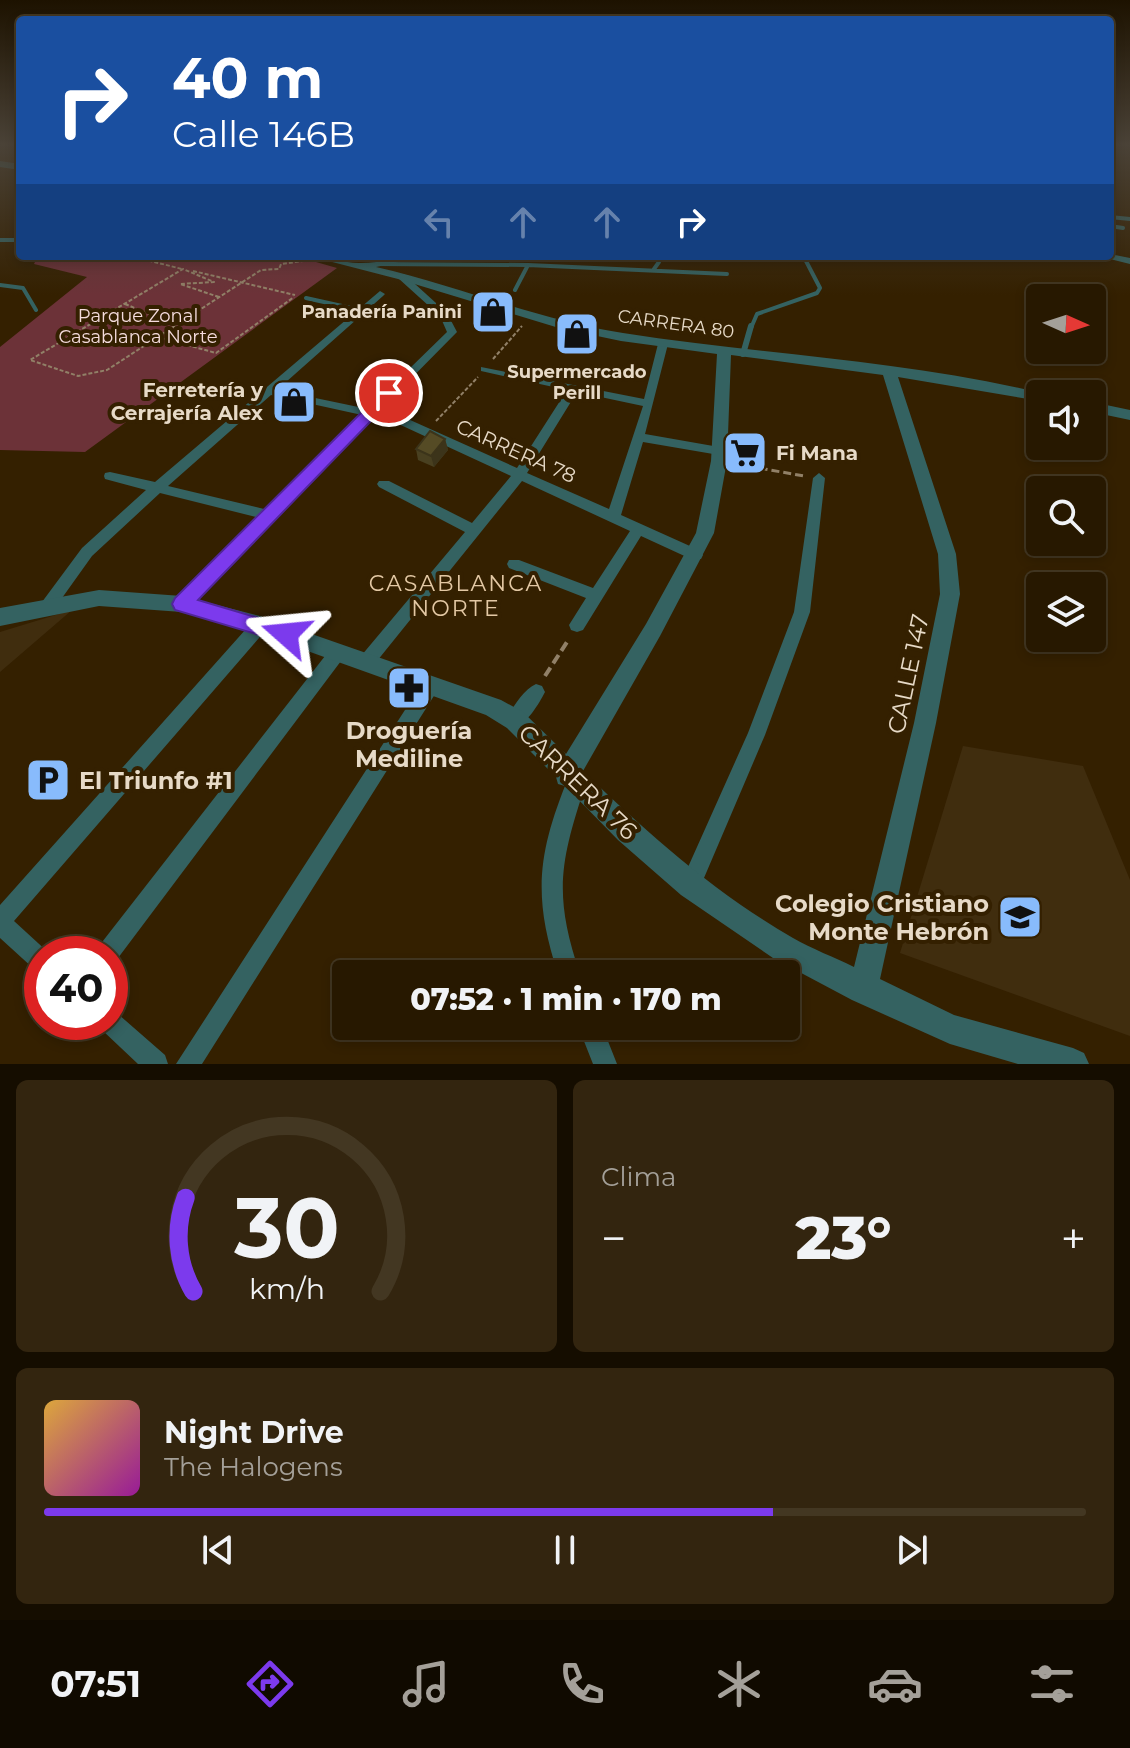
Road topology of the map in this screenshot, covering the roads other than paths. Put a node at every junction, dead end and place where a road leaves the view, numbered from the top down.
1 (1114, 227) edge
2 (1123, 228) dead end
3 (330, 260) edge
4 (398, 260) edge
5 (658, 260) edge
6 (806, 260) edge
7 (528, 265) junction
8 (363, 266) junction
9 (654, 269) junction
10 (727, 274) dead end
11 (401, 276) junction
12 (0, 285) edge
13 (515, 290) dead end
14 (380, 294) dead end
15 (306, 298) dead end
16 (36, 310) dead end
17 (360, 310) junction
18 (663, 344) junction
19 (734, 353) junction
20 (485, 369) road end
21 (889, 372) junction
22 (574, 388) junction
23 (267, 391) junction
24 (1026, 395) edge
25 (649, 404) junction
26 (1106, 410) edge
27 (370, 411) junction
28 (1130, 415) edge
29 (639, 437) junction
30 (719, 456) junction
31 (520, 474) junction
32 (110, 476) dead end
33 (819, 478) road end
34 (384, 484) dead end
35 (155, 487) junction
36 (267, 515) junction
37 (613, 517) junction
38 (639, 528) junction
39 (473, 530) junction
40 (696, 555) junction
41 (514, 564) dead end
42 (595, 595) junction
43 (182, 604) junction
44 (47, 607) junction
45 (0, 617) edge
46 (260, 625) junction
47 (577, 625) road end
48 (338, 652) junction
49 (367, 661) junction
50 (431, 685) junction
51 (536, 692) road end
52 (515, 720) junction
53 (572, 779) junction
54 (691, 885) junction
55 (0, 922) edge
56 (121, 936) edge
57 (24, 944) edge
58 (564, 960) edge
59 (863, 989) junction
60 (128, 1038) edge
61 (596, 1040) edge
62 (156, 1064) edge
63 (188, 1064) edge
64 (605, 1064) edge
65 (1073, 1064) edge

1 - 2 lane
3 - 8 street, CARRERA 80
4 - 8 street
5 - 9 lane
6 - 19 lane
7 - 8 lane
7 - 9 lane
7 - 13 lane
8 - 11 street, CARRERA 80
9 - 10 lane
11 - 18 street, CARRERA 80
11 - 27 street
12 - 16 lane
14 - 17 street
15 - 17 lane
17 - 23 street
18 - 19 street, CARRERA 80
18 - 25 street
19 - 21 street, CARRERA 80
19 - 30 street
20 - 22 street
21 - 24 street, CARRERA 80
21 - 59 street, CALLE 147
22 - 25 street
22 - 31 street
23 - 27 street, CARRERA 78
23 - 35 street
25 - 29 street
26 - 28 street
27 - 31 street, CARRERA 78
27 - 36 street
29 - 30 street
29 - 37 street
30 - 40 street
31 - 37 street, CARRERA 78
31 - 39 street
32 - 35 street
33 - 54 street
34 - 39 street
35 - 36 street
35 - 44 street
36 - 43 street
37 - 38 street, CARRERA 78
38 - 40 street, CARRERA 78
38 - 42 street
39 - 49 street
40 - 53 street
41 - 42 street
42 - 47 street
43 - 44 street, CARRERA 76
43 - 46 street, CARRERA 76
44 - 45 street, CARRERA 76
46 - 48 street, CARRERA 76
46 - 55 street
48 - 49 street, CARRERA 76
48 - 56 street
49 - 50 street, CARRERA 76
50 - 52 street, CARRERA 76
50 - 63 street
51 - 52 street
52 - 53 street, CARRERA 76
53 - 54 street, CARRERA 76
53 - 58 street
54 - 59 street, CARRERA 76
55 - 57 street
59 - 65 street, CARRERA 76
60 - 62 street
61 - 64 street

